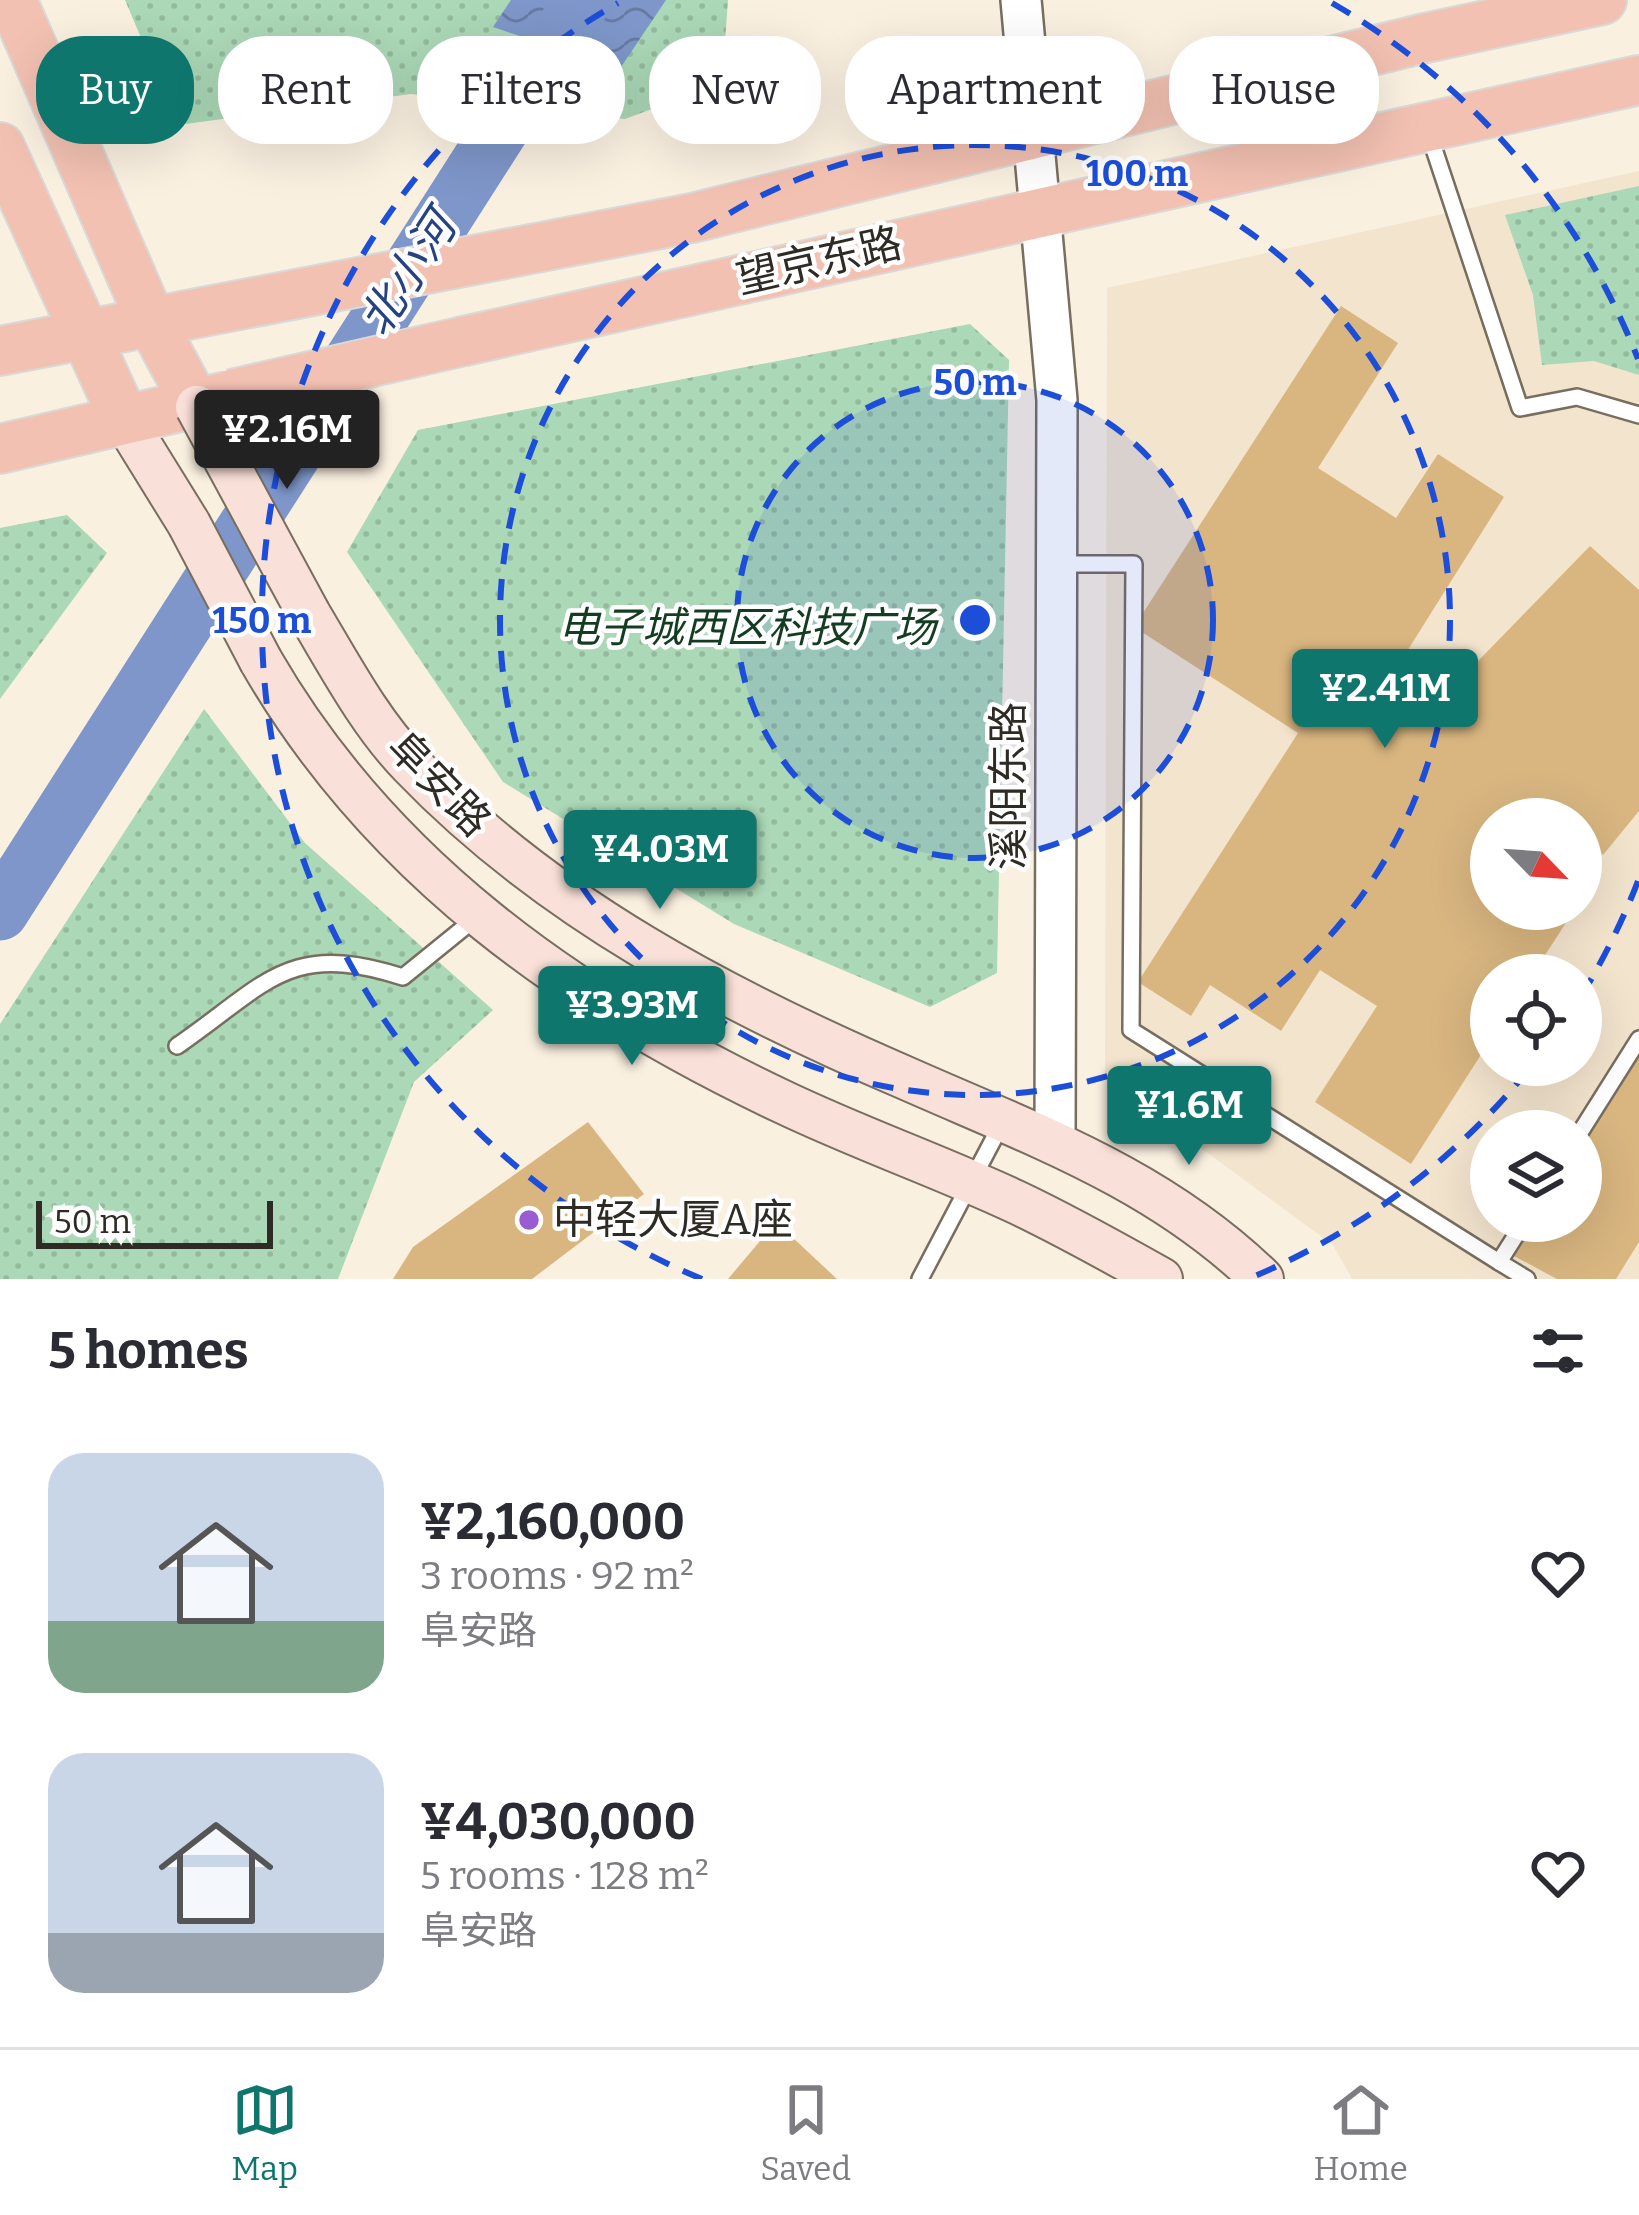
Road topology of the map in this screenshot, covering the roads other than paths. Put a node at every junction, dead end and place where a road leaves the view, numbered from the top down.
1 (12, 0) edge
2 (1021, 0) edge
3 (1602, 0) edge
4 (1023, 36) edge
5 (1639, 80) edge
6 (1145, 108) edge
7 (1426, 125) junction
8 (992, 144) edge
9 (1030, 144) edge
10 (0, 147) edge
11 (1040, 211) junction
12 (150, 319) junction
13 (0, 327) edge
14 (81, 331) junction
15 (0, 351) edge
16 (215, 400) junction
17 (1639, 415) edge
18 (124, 419) junction
19 (0, 449) edge
20 (1058, 564) junction
21 (477, 917) junction
22 (1639, 1039) edge
23 (177, 1046) dead end
24 (1594, 1110) edge
25 (1003, 1121) junction
26 (1055, 1143) junction
27 (970, 1182) junction
28 (1512, 1242) edge
29 (1499, 1262) junction
30 (920, 1279) edge
31 (1161, 1279) edge
32 (1262, 1279) edge
33 (1527, 1279) edge

1 - 12 main road, 阜安路
2 - 4 street, 溪阳东路
3 - 6 main road, 望京东路
5 - 7 main road, 望京东路
7 - 11 main road, 望京东路
7 - 17 lane
8 - 12 main road, 望京东路
9 - 11 street, 溪阳东路
10 - 14 main road
11 - 16 main road, 望京东路, bridge
11 - 20 street, 溪阳东路
12 - 14 main road, 望京东路
12 - 16 main road, 阜安路
13 - 14 street
14 - 15 main road, 望京东路
14 - 18 main road
16 - 18 main road, 望京东路
16 - 25 main road, 阜安路, bridge
18 - 19 main road, 望京东路
18 - 21 main road, 阜安路, bridge
20 - 26 street, 溪阳东路
20 - 29 lane
21 - 23 lane
21 - 27 main road, 阜安路
22 - 24 lane
25 - 26 main road, 阜安路
25 - 27 lane
26 - 32 main road, 阜安路
27 - 30 lane
27 - 31 main road, 阜安路
28 - 29 lane
29 - 33 lane

